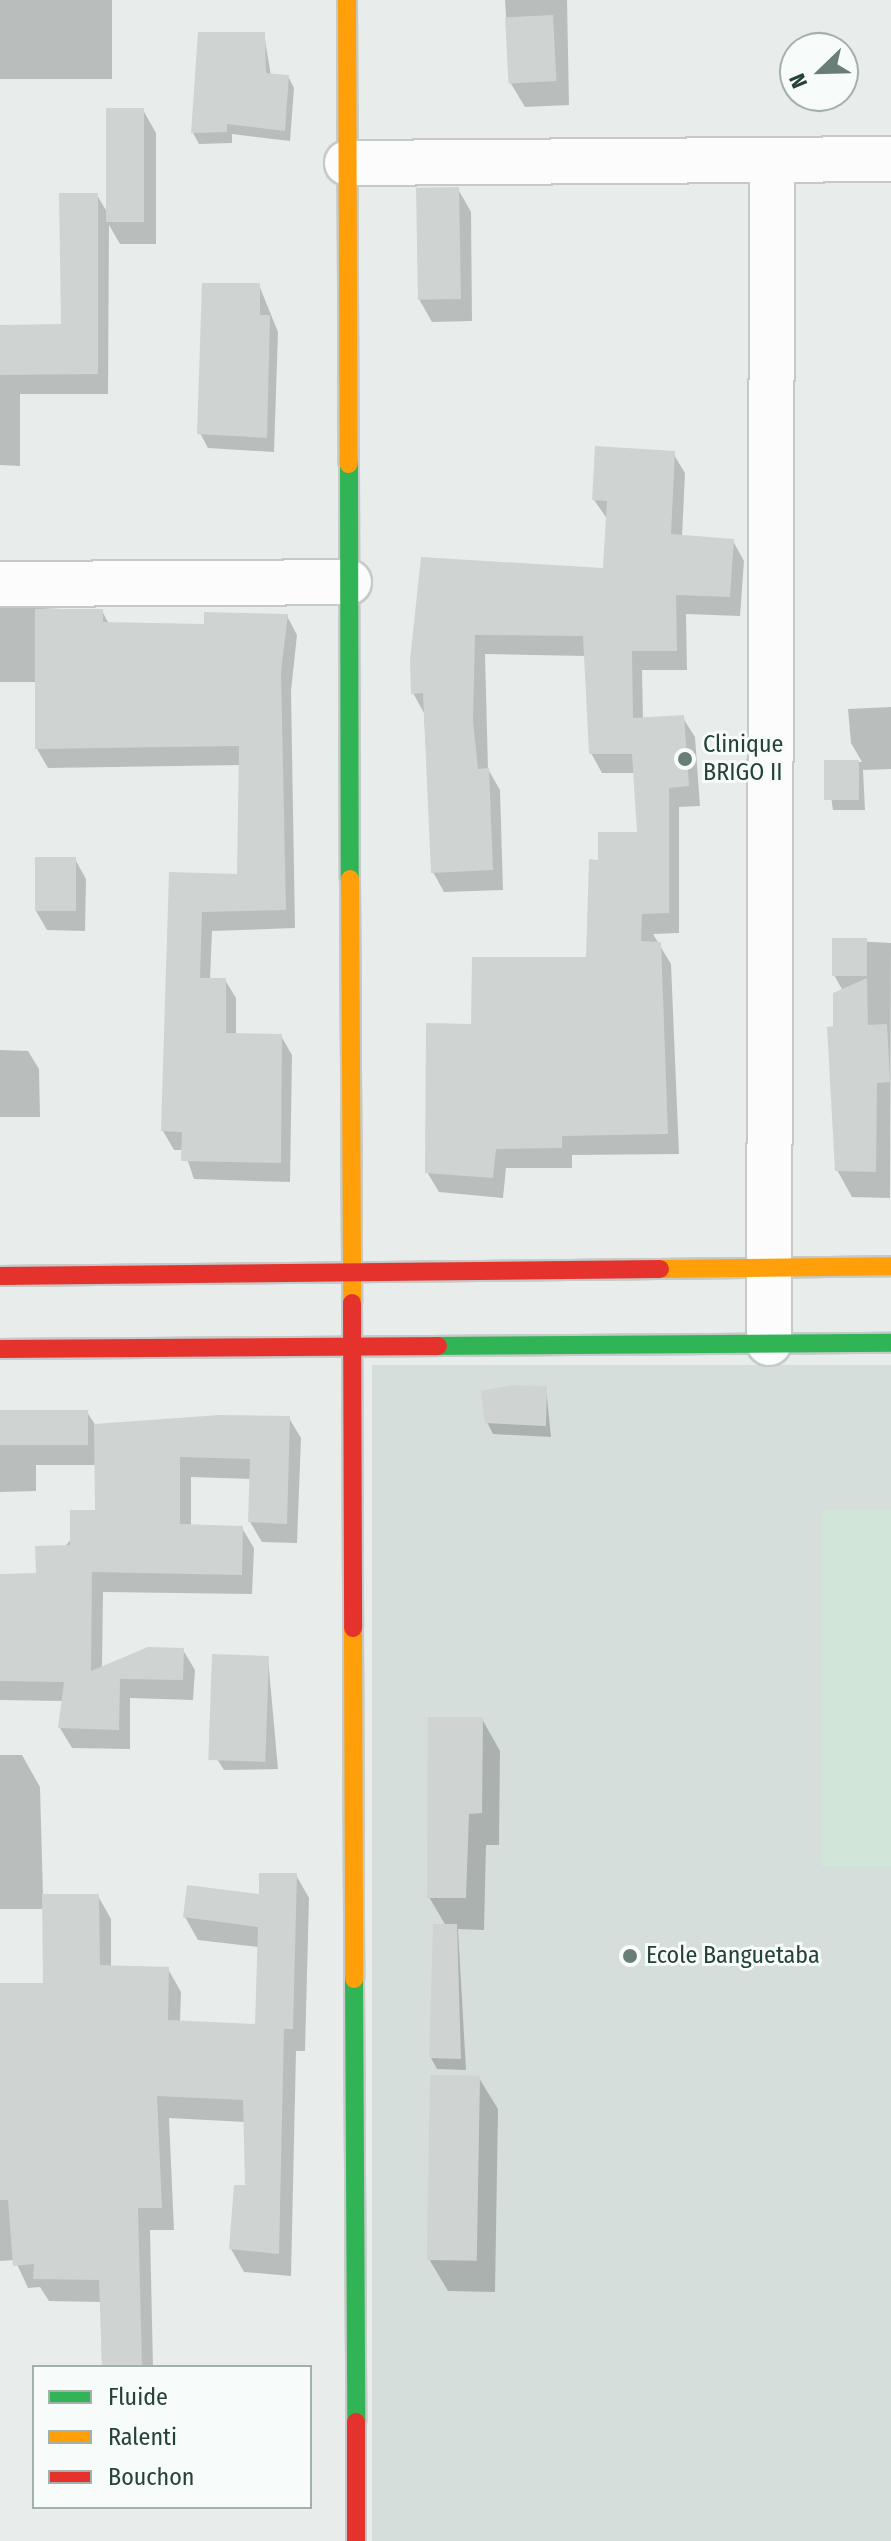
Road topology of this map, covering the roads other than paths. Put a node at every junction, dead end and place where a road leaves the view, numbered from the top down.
1 (347, 0) edge
2 (891, 159) edge
3 (347, 163) junction
4 (772, 163) junction
5 (349, 582) junction
6 (0, 584) edge
7 (891, 1266) edge
8 (770, 1267) junction
9 (351, 1272) junction
10 (0, 1276) edge
11 (769, 1343) junction
12 (891, 1343) edge
13 (351, 1346) junction
14 (0, 1349) edge
15 (356, 2541) edge

1 - 3 street
2 - 4 street
3 - 4 street
3 - 5 street
4 - 8 street
5 - 6 street
5 - 9 street
7 - 8 street
8 - 9 street
8 - 11 street
9 - 10 street
9 - 13 street
11 - 12 street
11 - 13 street
13 - 14 street
13 - 15 street

